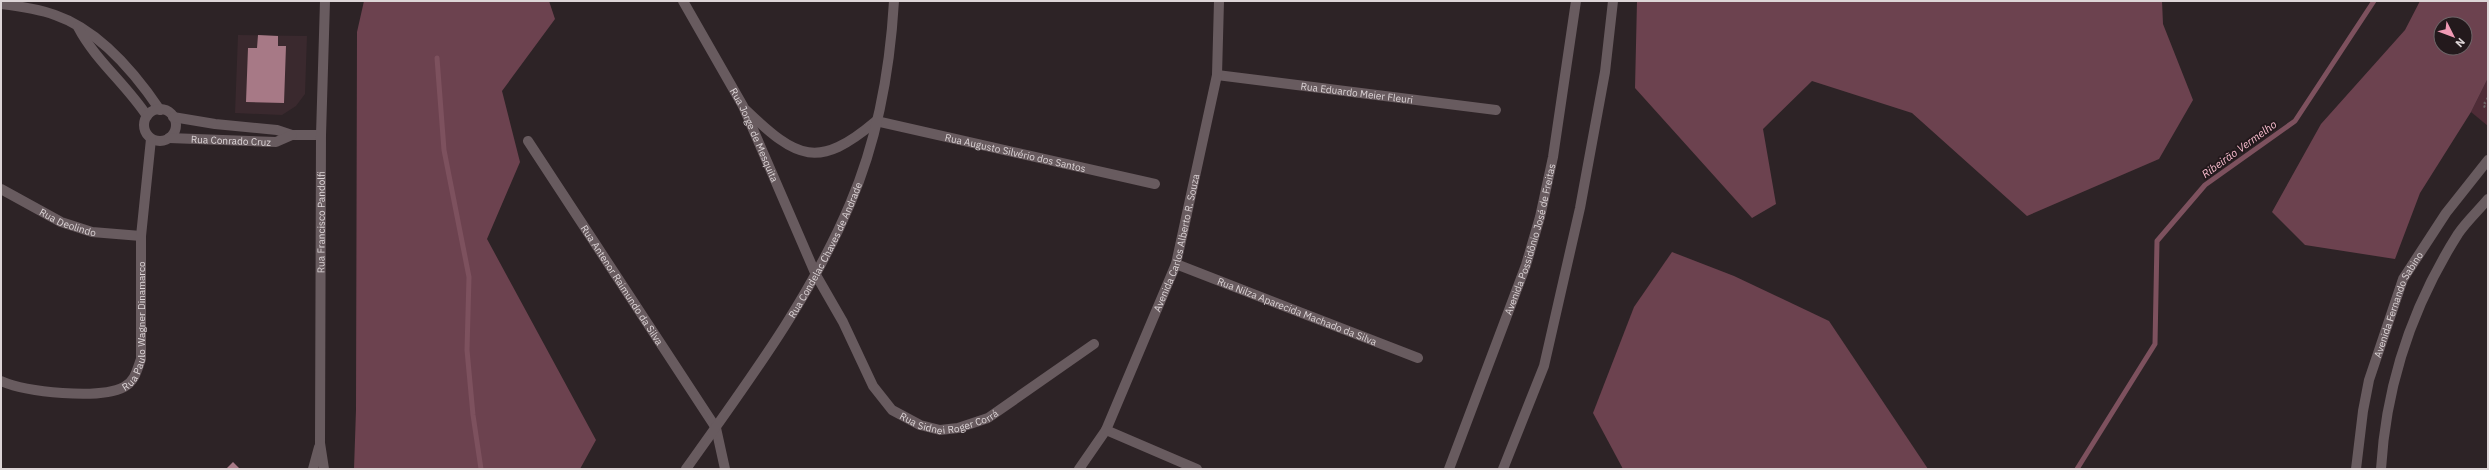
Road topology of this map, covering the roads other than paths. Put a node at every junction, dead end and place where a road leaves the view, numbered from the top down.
1 (326, 1) edge
2 (683, 1) edge
3 (894, 1) edge
4 (1219, 1) edge
5 (1576, 1) edge
6 (1612, 1) edge
7 (1, 4) edge
8 (78, 27) junction
9 (1217, 75) junction
10 (743, 106) junction
11 (160, 110) junction
12 (1496, 110) dead end
13 (147, 116) junction
14 (173, 117) junction
15 (876, 121) junction
16 (292, 135) junction
17 (321, 135) junction
18 (169, 138) junction
19 (152, 139) junction
20 (528, 141) dead end
21 (2488, 160) edge
22 (1155, 184) dead end
23 (1, 189) edge
24 (2488, 199) edge
25 (141, 236) junction
26 (1176, 264) junction
27 (816, 275) junction
28 (1094, 344) dead end
29 (1418, 358) dead end
30 (1, 381) edge
31 (716, 428) junction
32 (1106, 430) junction
33 (320, 443) junction
34 (313, 469) edge
35 (324, 469) edge
36 (686, 469) edge
37 (725, 469) edge
38 (1079, 469) edge
39 (1197, 469) edge
40 (1449, 469) edge
41 (1503, 469) edge
42 (2356, 469) edge
43 (2381, 469) edge

1 - 17 street, Rua Francisco Pandolfi
2 - 10 street, Rua Jorge de Mesquita
3 - 15 street, Rua Condelac Chaves de Andrade
4 - 9 street, Avenida Carlos Alberto R. Souza
5 - 40 street, Avenida Possidônio José de Freitas
6 - 41 street
7 - 8 street
8 - 11 street
8 - 13 street
9 - 12 street, Rua Eduardo Meier Fleuri
9 - 26 street, Avenida Carlos Alberto R. Souza
10 - 15 street
10 - 27 street, Rua Jorge de Mesquita
11 - 13 street
11 - 14 street
13 - 19 street
14 - 16 street, Rua Conrado Cruz
14 - 18 street
15 - 22 street, Rua Augusto Silvério dos Santos
15 - 27 street, Rua Condelac Chaves de Andrade
16 - 17 street, Rua Conrado Cruz
16 - 18 street, Rua Conrado Cruz
17 - 33 street, Rua Francisco Pandolfi
18 - 19 street
19 - 25 street, Rua Paulo Wagner Dinamarco
20 - 31 street, Rua Antenor Raimundo da Silva
21 - 42 street, Avenida Fernando Sabino
23 - 25 street, Rua Deolindo
24 - 43 street, Avenida Fernando Sabino
25 - 30 street, Rua Paulo Wagner Dinamarco
26 - 29 street, Rua Nilza Aparecida Machado da Silva
26 - 32 street, Avenida Carlos Alberto R. Souza
27 - 28 street, Rua Sidnei Roger Corrá
27 - 31 street, Rua Condelac Chaves de Andrade
31 - 36 street, Rua Condelac Chaves de Andrade
31 - 37 street
32 - 38 street, Avenida Carlos Alberto R. Souza
32 - 39 street
33 - 34 street
33 - 35 street

